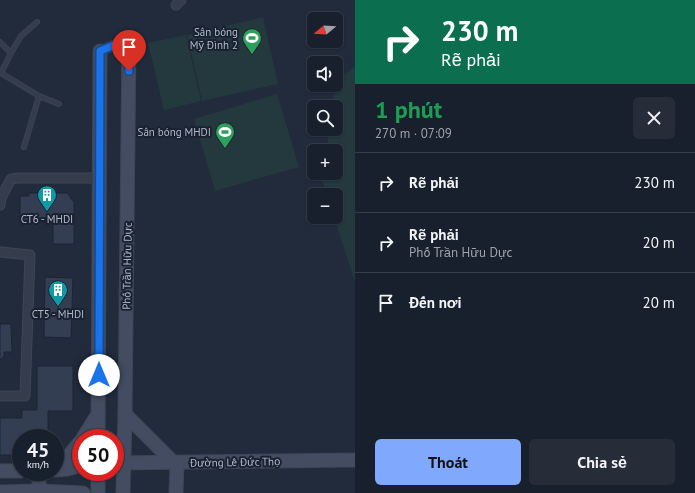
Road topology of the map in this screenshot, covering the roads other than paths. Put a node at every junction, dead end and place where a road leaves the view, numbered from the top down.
1 (37, 22) dead end
2 (129, 39) joint
3 (0, 42) edge
4 (100, 51) joint
5 (11, 53) junction
6 (39, 96) junction
7 (59, 104) dead end
8 (24, 147) dead end
9 (99, 178) junction
10 (0, 205) edge
11 (0, 252) edge
12 (0, 396) edge
13 (98, 414) junction
14 (125, 414) junction
15 (88, 429) edge
16 (98, 429) edge
17 (123, 429) edge
18 (72, 451) edge
19 (355, 460) edge
20 (64, 461) edge
21 (124, 463) edge
22 (176, 463) junction
23 (0, 471) edge
24 (12, 471) edge
25 (39, 481) edge
26 (98, 481) edge
27 (121, 481) edge
28 (39, 491) junction
29 (0, 492) edge
30 (56, 492) edge
31 (83, 493) edge
32 (98, 493) edge
33 (123, 493) edge
34 (176, 493) edge

1 - 5 lane
2 - 4 street
2 - 14 main road, Phố Trần Hữu Dực
3 - 5 lane
4 - 9 main road
5 - 6 lane
6 - 7 lane
6 - 8 lane
9 - 10 street
9 - 13 main road
11 - 12 street
13 - 15 main road
13 - 16 main road
14 - 17 main road, Phố Trần Hữu Dực
14 - 22 main road
18 - 20 main road
19 - 22 main road, Đường Lê Đức Thọ
21 - 22 main road, Đường Lê Đức Thọ
22 - 34 main road
23 - 24 main road
25 - 28 main road
26 - 32 main road
27 - 33 main road, Phố Trần Hữu Dực
28 - 29 main road
28 - 30 main road
30 - 31 main road

